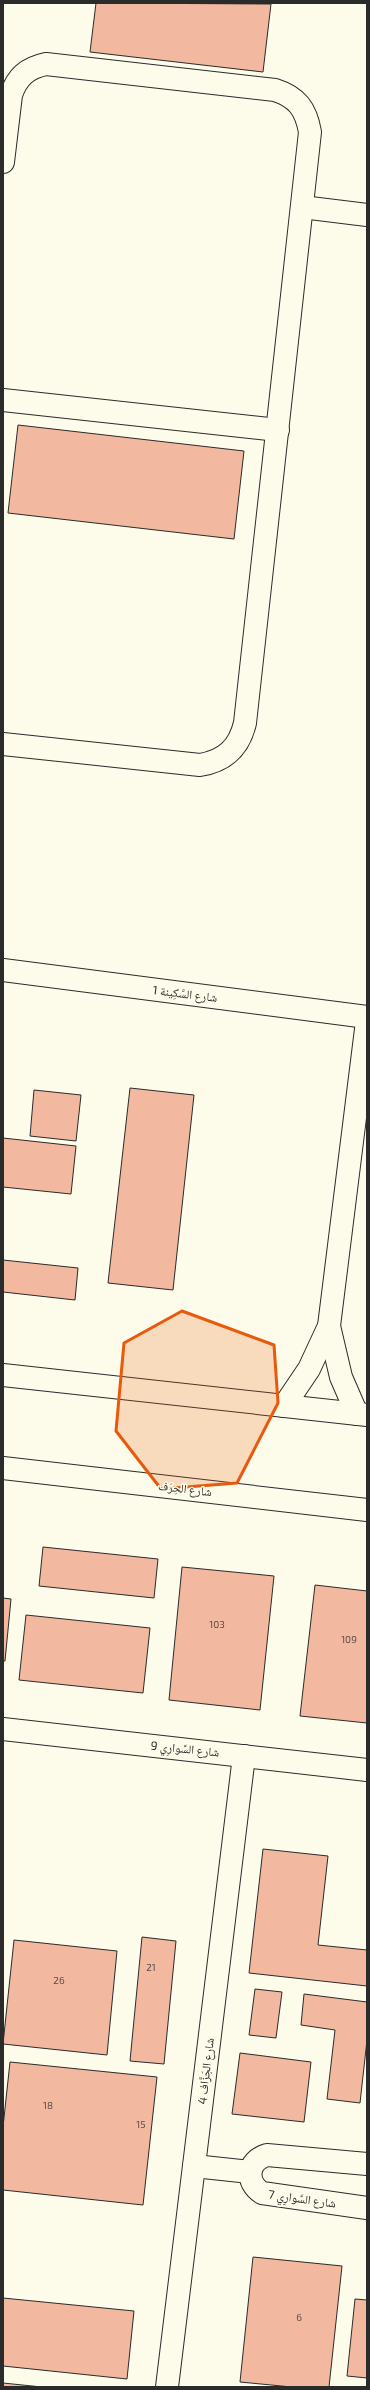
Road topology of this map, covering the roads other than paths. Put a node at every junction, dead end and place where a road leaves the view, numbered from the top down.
1 (3, 162) edge
2 (302, 207) junction
3 (367, 215) edge
4 (3, 400) edge
5 (278, 430) junction
6 (3, 744) edge
7 (3, 970) edge
8 (367, 1017) edge
9 (367, 1020) edge
10 (329, 1326) junction
11 (3, 1375) edge
12 (284, 1406) junction
13 (362, 1414) edge
14 (3, 1468) edge
15 (367, 1510) edge
16 (3, 1729) edge
17 (244, 1756) junction
18 (367, 1770) edge
19 (367, 2164) edge
20 (194, 2166) junction
21 (250, 2172) junction
22 (367, 2208) edge
23 (167, 2387) edge

1 - 2 street
2 - 3 street
2 - 5 street
4 - 5 street
5 - 6 street
7 - 8 street, شارع السَّكِينة 1
9 - 10 street
10 - 12 street
10 - 13 street
11 - 12 street
12 - 13 street
14 - 15 street, شارع الحِرَف
16 - 17 street, شارع السَّوارِي 9
17 - 18 street, شارع السَّوارِي 9
17 - 20 street, شارع الجَزَّاف 4
19 - 21 street
20 - 21 street
20 - 23 street, شارع الجَزَّاف 4
21 - 22 street, شارع السَّوارِي 7

